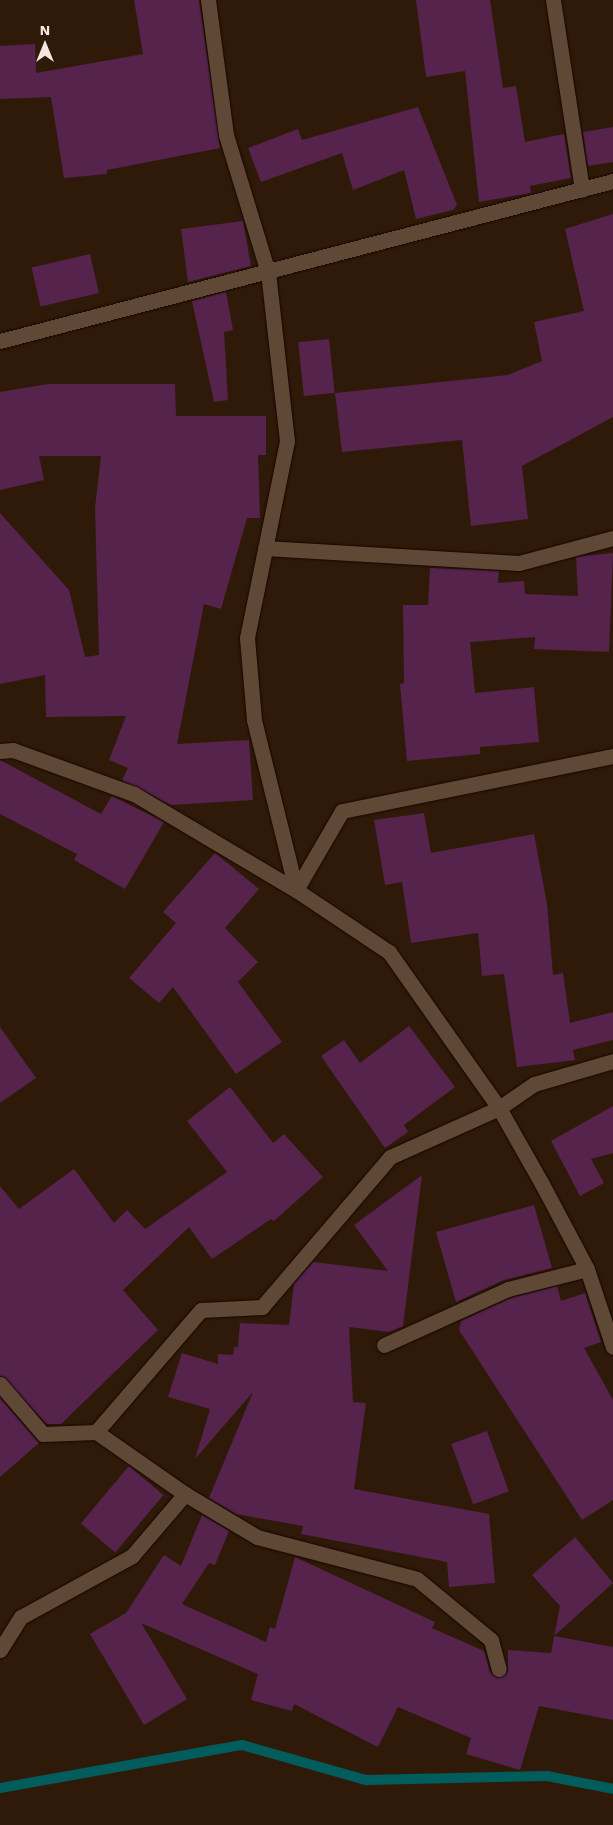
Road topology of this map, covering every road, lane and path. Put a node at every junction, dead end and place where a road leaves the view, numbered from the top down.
1 (208, 0) edge
2 (553, 0) edge
3 (613, 182) edge
4 (582, 190) junction
5 (268, 272) junction
6 (0, 341) edge
7 (613, 538) edge
8 (265, 548) junction
9 (0, 751) edge
10 (613, 756) edge
11 (296, 890) junction
12 (613, 1061) edge
13 (499, 1108) junction
14 (587, 1269) junction
15 (384, 1345) dead end
16 (613, 1347) edge
17 (0, 1384) edge
18 (96, 1432) junction
19 (185, 1494) junction
20 (0, 1650) edge
21 (499, 1669) dead end

1 - 5 street
2 - 4 street
3 - 4 street
4 - 5 street
5 - 6 street
5 - 8 street
7 - 8 street
8 - 11 street
9 - 11 street
10 - 11 street
11 - 13 street
12 - 13 street
13 - 14 street
13 - 18 street
14 - 15 street
14 - 16 street
17 - 18 street
18 - 19 street
19 - 20 street
19 - 21 street

